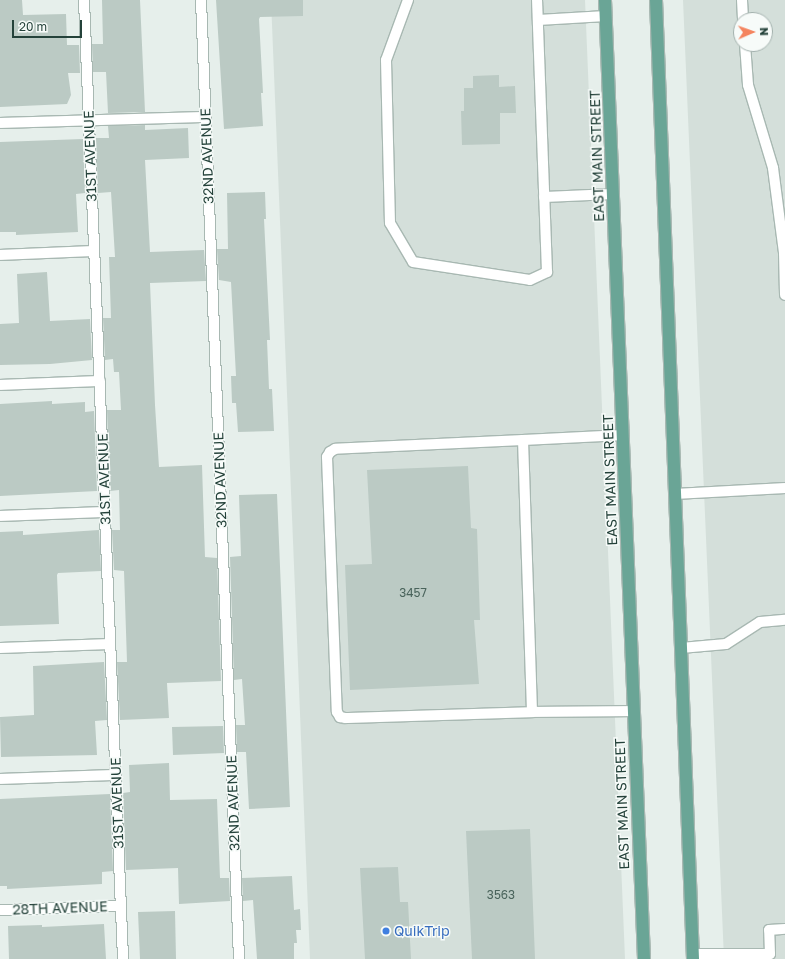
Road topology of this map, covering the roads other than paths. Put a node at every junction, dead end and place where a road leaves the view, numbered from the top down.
1 (84, 0) edge
2 (201, 0) edge
3 (408, 0) edge
4 (537, 0) edge
5 (605, 0) edge
6 (656, 0) edge
7 (742, 0) edge
8 (743, 12) edge
9 (606, 16) junction
10 (538, 20) junction
11 (746, 52) edge
12 (206, 117) junction
13 (89, 120) junction
14 (0, 123) edge
15 (613, 194) junction
16 (544, 197) junction
17 (94, 251) junction
18 (0, 255) edge
19 (785, 295) edge
20 (100, 381) junction
21 (0, 385) edge
22 (623, 435) junction
23 (523, 440) junction
24 (785, 488) edge
25 (675, 494) junction
26 (105, 512) junction
27 (0, 516) edge
28 (785, 620) edge
29 (110, 644) junction
30 (0, 648) edge
31 (681, 648) junction
32 (634, 711) junction
33 (532, 712) junction
34 (116, 775) junction
35 (0, 779) edge
36 (120, 906) junction
37 (0, 910) edge
38 (785, 929) edge
39 (693, 956) edge
40 (770, 957) edge
41 (123, 959) edge
42 (239, 959) edge
43 (644, 959) edge

1 - 13 lane, 31ST AVENUE
2 - 12 lane, 32ND AVENUE
3 - 16 lane
4 - 10 lane
5 - 9 main road, EAST MAIN STREET
6 - 25 main road
7 - 8 lane
9 - 10 lane
9 - 15 main road, EAST MAIN STREET
10 - 16 lane
11 - 19 lane
12 - 13 lane
12 - 42 lane, 32ND AVENUE
13 - 14 lane
13 - 17 lane, 31ST AVENUE
15 - 16 lane
15 - 22 main road, EAST MAIN STREET
17 - 18 lane
17 - 20 lane, 31ST AVENUE
20 - 21 lane
20 - 26 lane, 31ST AVENUE
22 - 23 lane
22 - 32 main road, EAST MAIN STREET
23 - 33 lane
23 - 33 lane
24 - 25 lane
25 - 31 main road
26 - 27 lane
26 - 29 lane, 31ST AVENUE
28 - 31 lane
29 - 30 lane
29 - 34 lane, 31ST AVENUE
31 - 39 main road
32 - 33 lane
32 - 43 main road, EAST MAIN STREET
34 - 35 lane
34 - 36 lane, 31ST AVENUE
36 - 37 lane, 28TH AVENUE
36 - 41 lane, 31ST AVENUE
38 - 40 lane
39 - 40 lane

